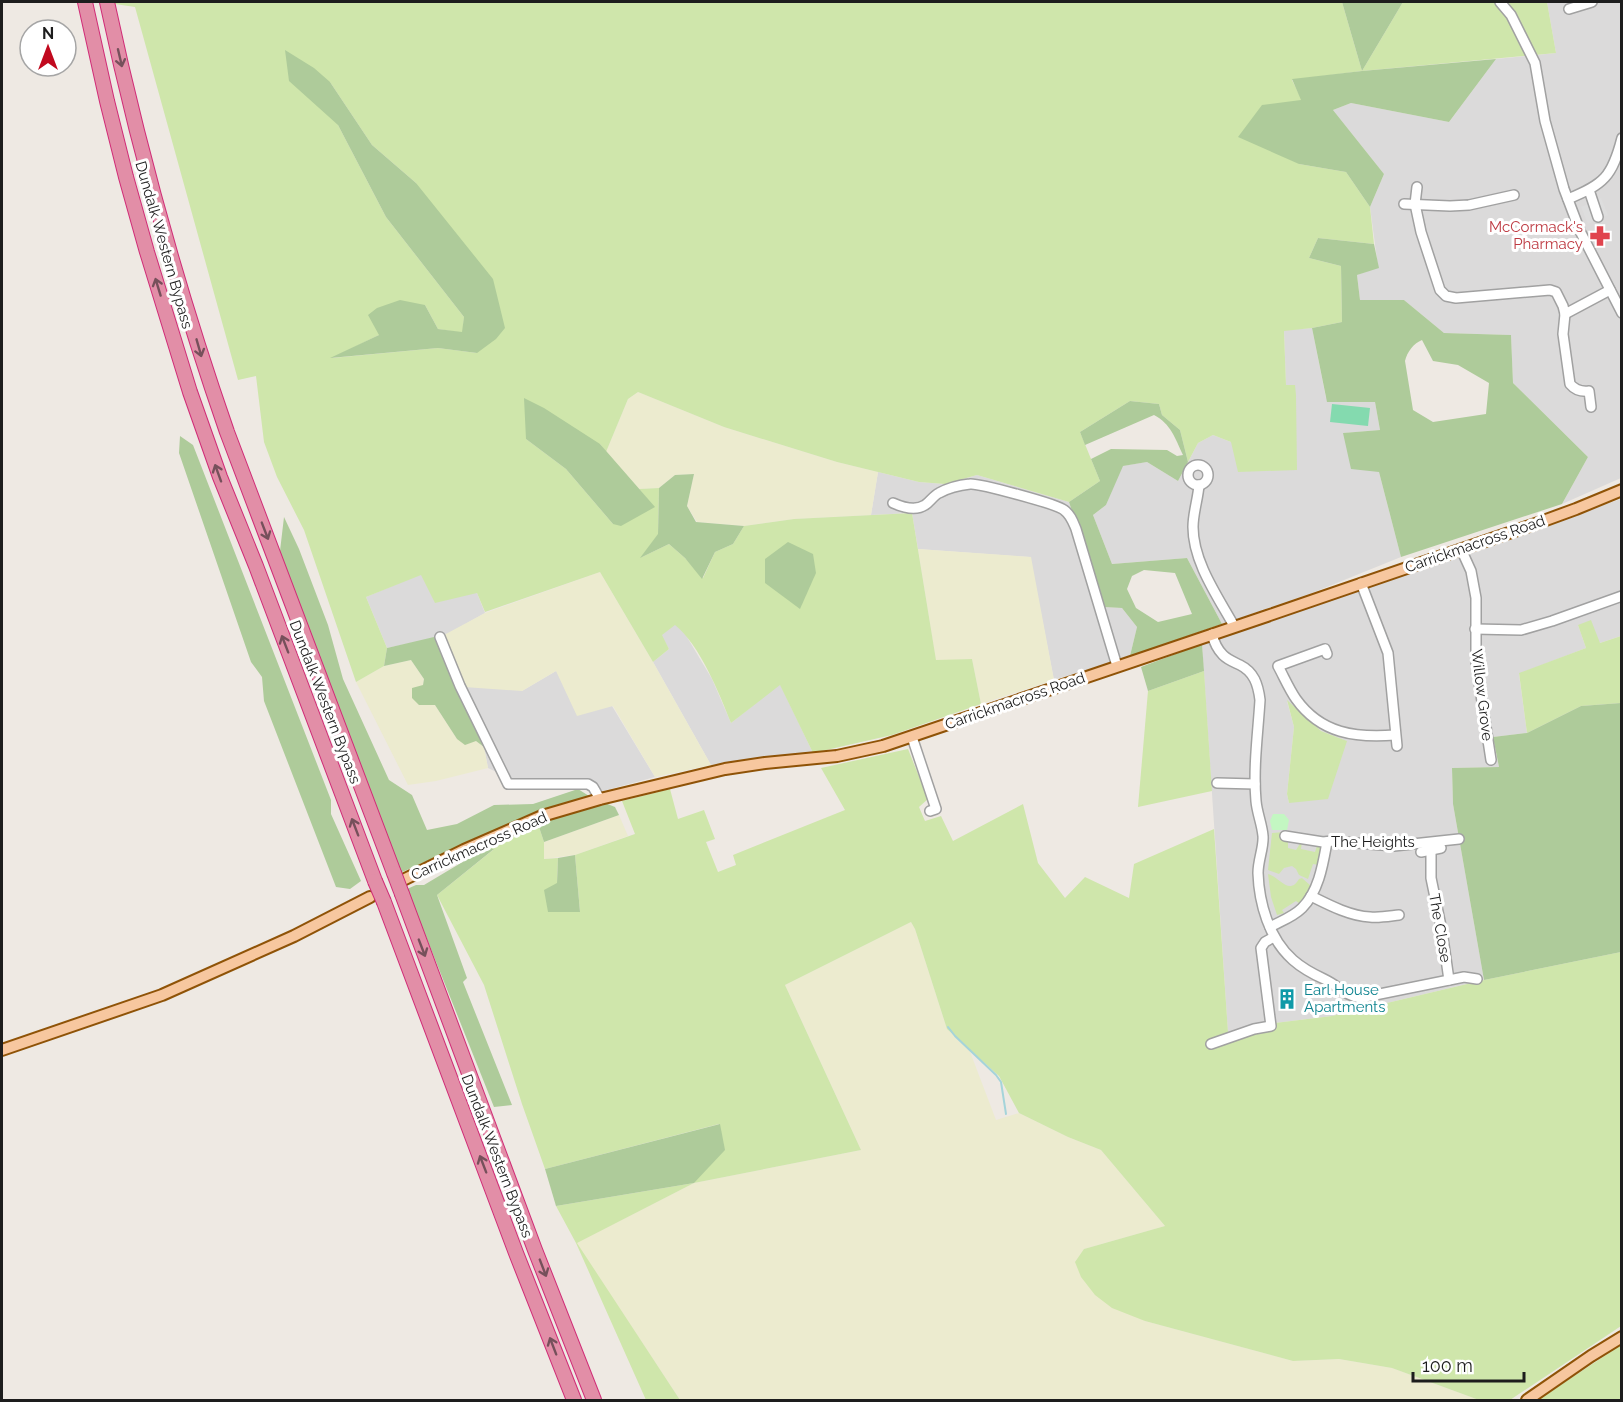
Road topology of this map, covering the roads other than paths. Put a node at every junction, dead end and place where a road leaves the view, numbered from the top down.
1 (85, 2) edge
2 (107, 2) edge
3 (1500, 2) edge
4 (1592, 2) edge
5 (1569, 9) dead end
6 (1622, 138) edge
7 (1617, 169) edge
8 (1417, 187) dead end
9 (1588, 190) junction
10 (1514, 195) dead end
11 (1568, 199) junction
12 (1404, 204) dead end
13 (1415, 204) junction
14 (1598, 217) dead end
15 (1610, 290) junction
16 (1622, 313) edge
17 (1565, 314) junction
18 (1591, 407) dead end
19 (1199, 485) dead end
20 (1622, 490) edge
21 (893, 503) dead end
22 (1461, 549) junction
23 (1361, 583) junction
24 (1622, 596) edge
25 (1234, 626) junction
26 (1475, 629) junction
27 (1212, 634) junction
28 (440, 637) dead end
29 (1327, 654) dead end
30 (1117, 666) junction
31 (1395, 735) junction
32 (912, 737) junction
33 (1397, 746) dead end
34 (1491, 760) dead end
35 (1217, 783) dead end
36 (1255, 784) junction
37 (600, 799) junction
38 (930, 811) dead end
39 (1327, 842) junction
40 (1456, 843) dead end
41 (1292, 848) dead end
42 (1421, 852) dead end
43 (399, 882) junction
44 (1311, 896) junction
45 (377, 900) junction
46 (1399, 915) dead end
47 (1270, 927) junction
48 (1274, 937) junction
49 (1477, 979) dead end
50 (1449, 980) junction
51 (1211, 1044) dead end
52 (2, 1050) edge
53 (1622, 1337) edge
54 (574, 1401) edge
55 (594, 1401) edge
56 (1527, 1401) edge

45 -> 1 highway, Dundalk Western Bypass, bridge
2 -> 43 highway, Dundalk Western Bypass
3 - 11 street
4 - 5 street
6 - 7 street
7 - 9 street
8 - 13 street
9 - 11 street
9 - 14 street
10 - 13 street
11 - 15 street
12 - 13 street
13 - 17 street
15 - 16 street
15 - 17 street
17 - 18 street
19 - 25 street
20 - 22 main road, Carrickmacross Road
21 - 30 street
22 - 23 main road, Carrickmacross Road
22 - 26 street, Willow Grove
23 - 25 main road, Carrickmacross Road
23 - 31 street
24 - 26 street, Willow Grove
25 - 27 main road, Carrickmacross Road
26 - 34 street, Willow Grove
27 - 30 main road, Carrickmacross Road
27 - 36 street
28 - 37 street
29 - 31 street
30 - 32 main road, Carrickmacross Road
31 - 33 street
32 - 37 main road, Carrickmacross Road
32 - 38 street
35 - 36 street
36 - 47 street
37 - 43 main road, Carrickmacross Road
39 - 40 street, The Heights
39 - 41 street, The Heights
39 - 44 street
42 - 50 street, The Close
43 -> 55 highway, Dundalk Western Bypass
44 - 46 street
44 - 47 street
45 - 52 main road
54 -> 45 highway, Dundalk Western Bypass
47 - 48 street
48 - 50 street
48 - 51 street
49 - 50 street, The Close
53 - 56 main road

